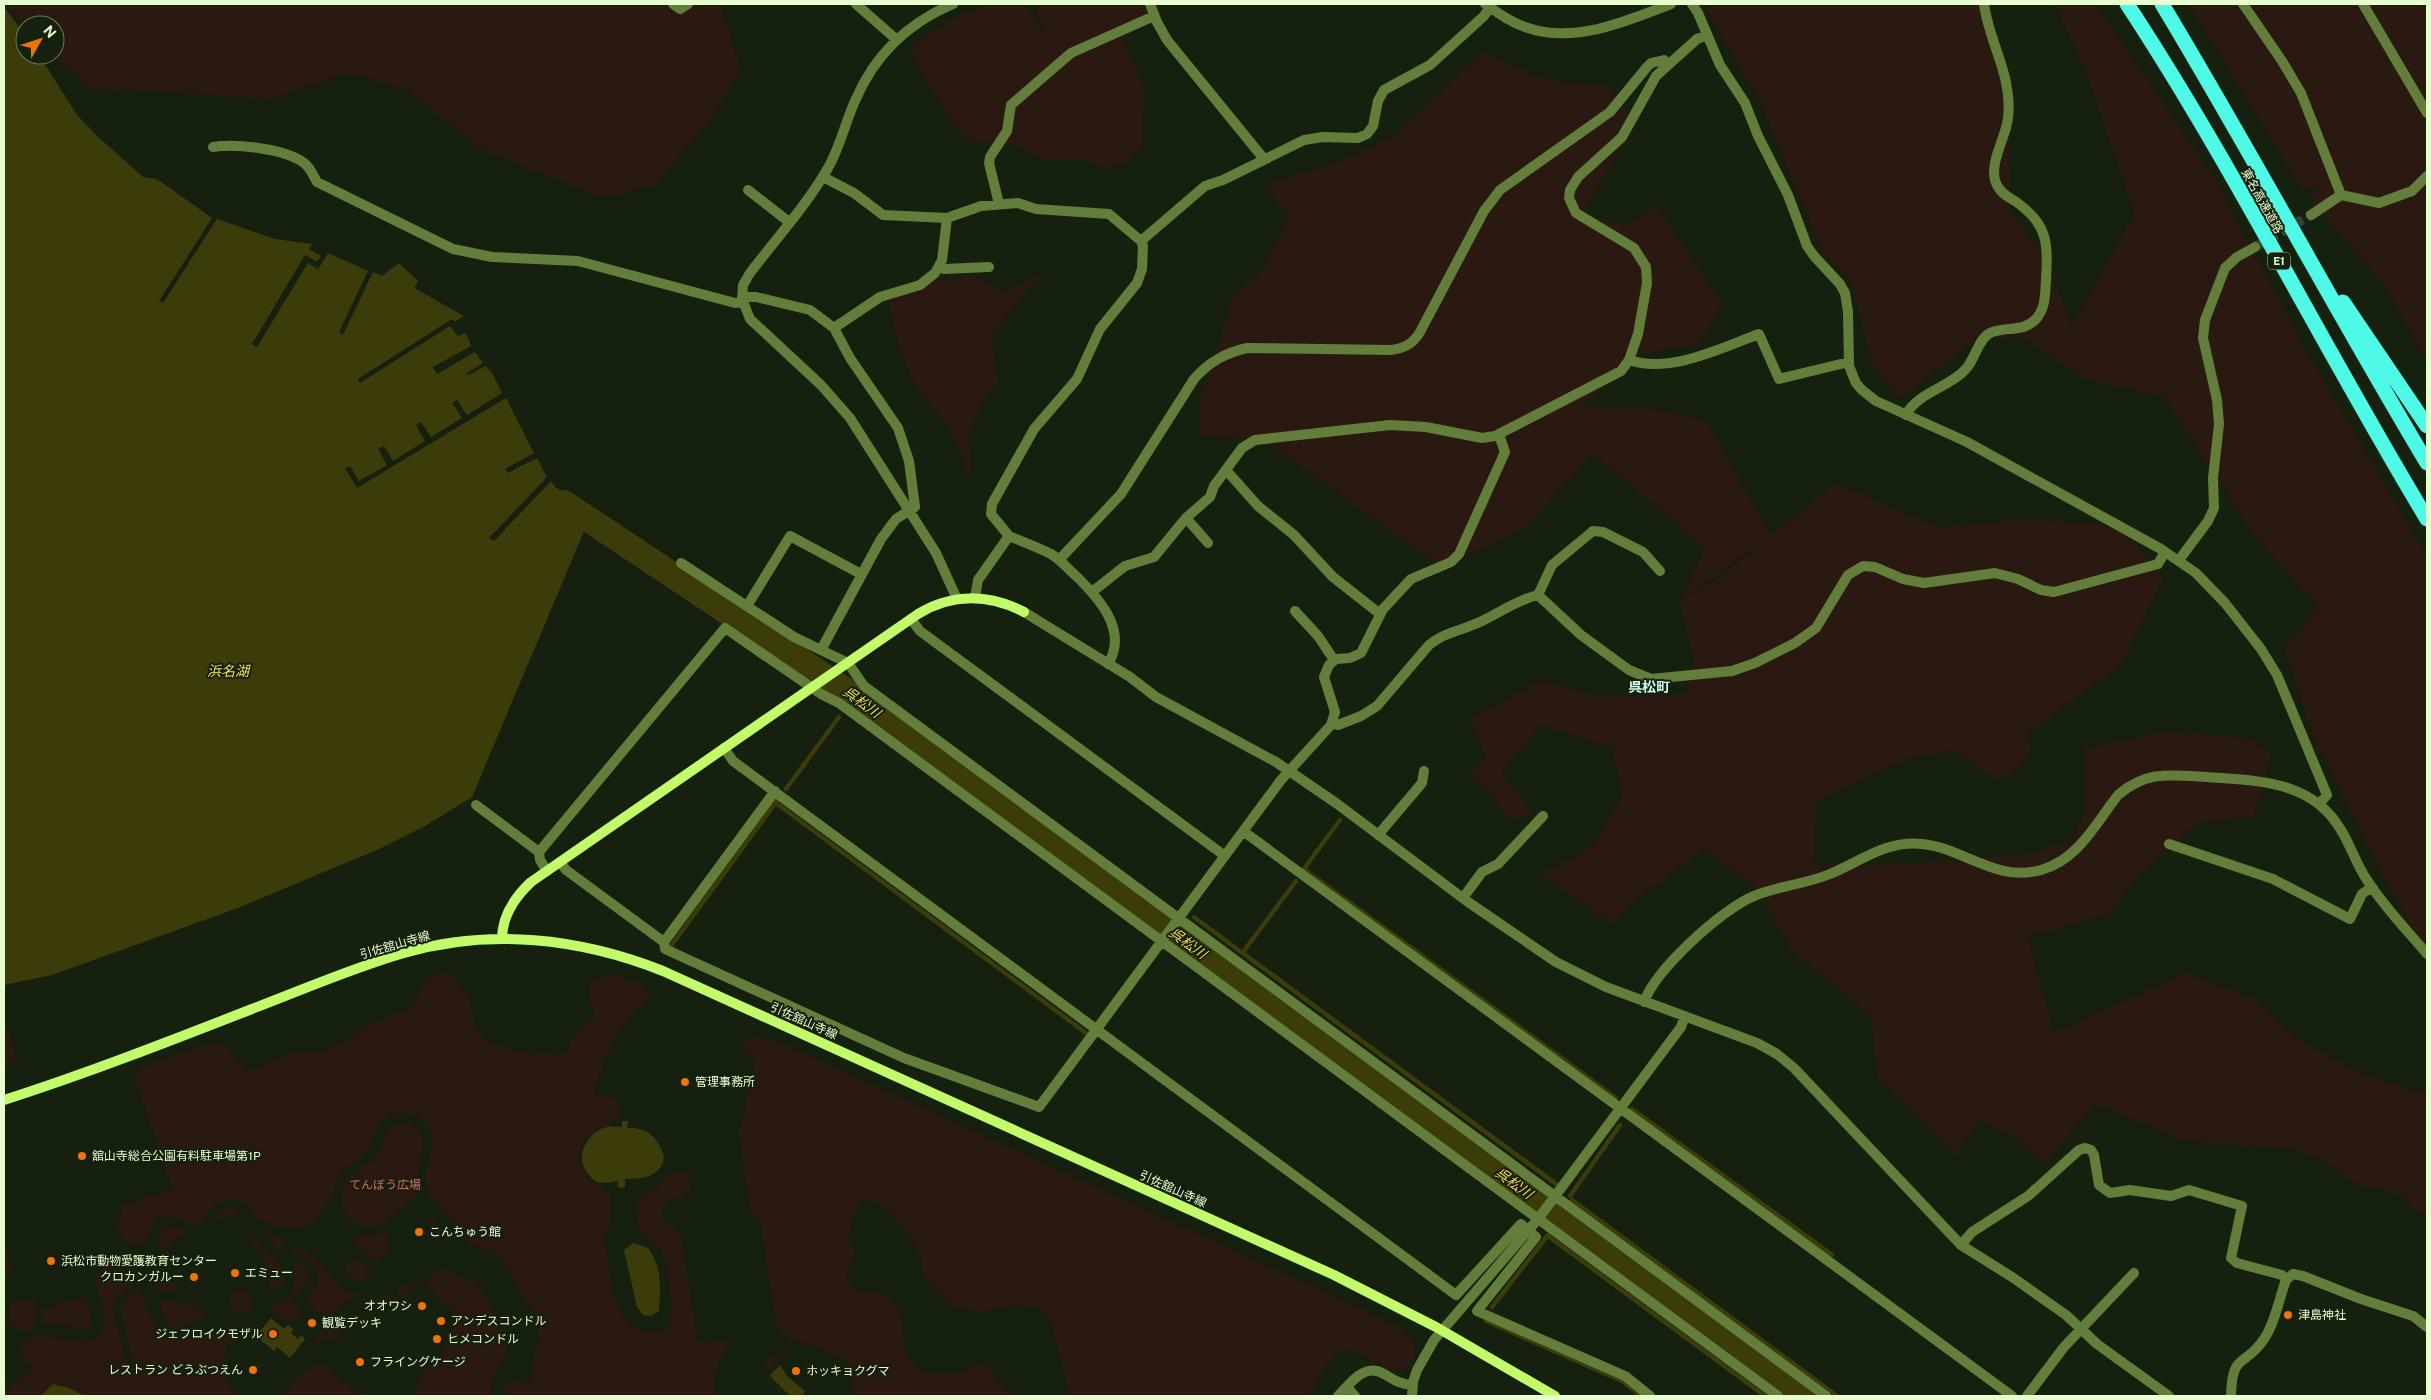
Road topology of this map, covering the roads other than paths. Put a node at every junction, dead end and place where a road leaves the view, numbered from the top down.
1 (673, 4) edge
2 (688, 4) edge
3 (856, 4) edge
4 (952, 4) edge
5 (1150, 4) edge
6 (1671, 4) edge
7 (1692, 4) edge
8 (1984, 4) edge
9 (2127, 4) edge
10 (2162, 4) edge
11 (2243, 4) edge
12 (2363, 4) edge
13 (1487, 5) edge
14 (1154, 16) junction
15 (1707, 34) junction
16 (897, 40) junction
17 (1668, 64) junction
18 (2427, 113) edge
19 (213, 147) dead end
20 (1264, 159) junction
21 (2427, 176) edge
22 (823, 177) junction
23 (748, 190) dead end
24 (2341, 195) junction
25 (999, 204) junction
26 (2282, 212) junction
27 (2311, 215) tunnel mouth
28 (947, 218) junction
29 (789, 222) junction
30 (1141, 241) junction
31 (2254, 247) tunnel mouth
32 (940, 266) junction
33 (989, 267) dead end
34 (742, 300) junction
35 (834, 328) junction
36 (1629, 360) junction
37 (1849, 362) junction
38 (1906, 415) junction
39 (2427, 426) edge
40 (1499, 435) junction
41 (2427, 463) edge
42 (1226, 470) junction
43 (908, 511) junction
44 (1186, 518) junction
45 (2427, 519) edge
46 (1009, 536) junction
47 (1208, 543) dead end
48 (2165, 552) junction
49 (1059, 560) junction
50 (2179, 560) junction
51 (681, 563) dead end
52 (1660, 571) dead end
53 (861, 574) junction
54 (1092, 592) junction
55 (1538, 595) junction
56 (975, 598) junction
57 (956, 599) junction
58 (747, 606) junction
59 (1295, 611) dead end
60 (1024, 612) joint
61 (1380, 614) junction
62 (911, 618) junction
63 (821, 650) junction
64 (1334, 660) junction
65 (1108, 664) junction
66 (845, 665) junction
67 (814, 686) junction
68 (1332, 723) junction
69 (724, 748) junction
70 (1290, 771) junction
71 (1424, 771) dead end
72 (775, 791) junction
73 (2320, 804) junction
74 (476, 806) dead end
75 (1543, 816) dead end
76 (1243, 831) junction
77 (1378, 836) junction
78 (2169, 844) dead end
79 (540, 852) junction
80 (1225, 856) junction
81 (560, 862) junction
82 (547, 871) junction
83 (2372, 887) junction
84 (1463, 898) junction
85 (1178, 920) junction
86 (502, 939) junction
87 (1163, 940) junction
88 (664, 942) junction
89 (2427, 954) edge
90 (1644, 1002) junction
91 (1685, 1016) junction
92 (1097, 1029) junction
93 (4, 1100) edge
94 (1620, 1108) junction
95 (1554, 1197) junction
96 (1539, 1218) junction
97 (1528, 1230) junction
98 (1961, 1245) junction
99 (2134, 1273) dead end
100 (2286, 1280) junction
101 (2427, 1327) edge
102 (2081, 1329) junction
103 (1442, 1331) junction
104 (1413, 1385) junction
105 (1347, 1387) junction
106 (1338, 1396) edge
107 (1355, 1396) edge
108 (1412, 1396) edge
109 (1555, 1396) edge
110 (1650, 1396) edge
111 (1778, 1396) edge
112 (1826, 1396) edge
113 (2012, 1396) edge
114 (2027, 1396) edge
115 (2169, 1396) edge
116 (2231, 1396) edge

1 - 2 street
3 - 16 street
4 - 16 street
5 - 14 street
6 - 13 street
7 - 15 street
8 - 38 street
9 - 45 highway, 東名高速道路 / E1
10 - 26 highway, 東名高速道路 / E1
11 - 24 street
12 - 18 street
13 - 20 street
14 - 20 street
14 - 25 street
15 - 17 street
15 - 37 street
16 - 22 street
17 - 36 street
17 - 49 street
19 - 34 street
20 - 30 street
21 - 24 street
22 - 28 street
22 - 29 street
23 - 29 street
24 - 27 street
25 - 28 street
25 - 30 street
26 - 39 highway
26 - 41 highway, 東名高速道路 / E1
28 - 32 street
29 - 34 street
30 - 46 street
31 - 50 street
32 - 33 street
32 - 35 street
34 - 35 street
34 - 43 street
35 - 43 street
36 - 37 street
36 - 40 street
37 - 38 street
38 - 48 street
40 - 42 street
40 - 61 street
42 - 44 street
42 - 61 street
43 - 53 street
43 - 57 street
44 - 47 street
44 - 54 street
46 - 49 street
46 - 56 street
48 - 50 street
48 - 55 street
49 - 54 street
50 - 73 street
51 - 58 street
52 - 55 street
53 - 58 street
53 - 63 street
54 - 65 street
55 - 68 street
56 - 57 main road
56 - 60 main road
57 - 62 main road
58 - 63 street
59 - 64 street
60 - 65 street
61 - 64 street
62 - 66 main road
62 - 80 street
63 - 66 street
64 - 68 street
65 - 70 street
66 - 67 main road
66 - 85 street
67 - 69 main road
67 - 79 street
67 - 87 street
68 - 70 street
69 - 72 street
69 - 81 main road
70 - 76 street
70 - 77 street
71 - 77 street
72 - 88 street
72 - 92 street
73 - 83 street
73 - 90 street
74 - 79 street
75 - 84 street
76 - 80 street
76 - 94 street
77 - 84 street
78 - 83 street
79 - 82 street
80 - 85 street
81 - 82 main road
81 - 88 street
82 - 86 main road
83 - 89 street
84 - 90 street
85 - 87 street
85 - 95 street
86 - 93 main road, 引佐舘山寺線
86 - 103 main road, 引佐舘山寺線
87 - 92 street
87 - 96 street
88 - 92 street
90 - 91 street
91 - 94 street
91 - 98 street
92 - 97 street
94 - 95 street
94 - 113 street
95 - 96 street
95 - 112 street
96 - 97 street
96 - 111 street
97 - 103 street
97 - 110 street
98 - 100 street
98 - 102 street
99 - 102 street
100 - 101 street
100 - 116 street
102 - 114 street
102 - 115 street
103 - 104 street
103 - 109 main road, 引佐舘山寺線
104 - 105 street
104 - 108 street
105 - 106 street
105 - 107 street

